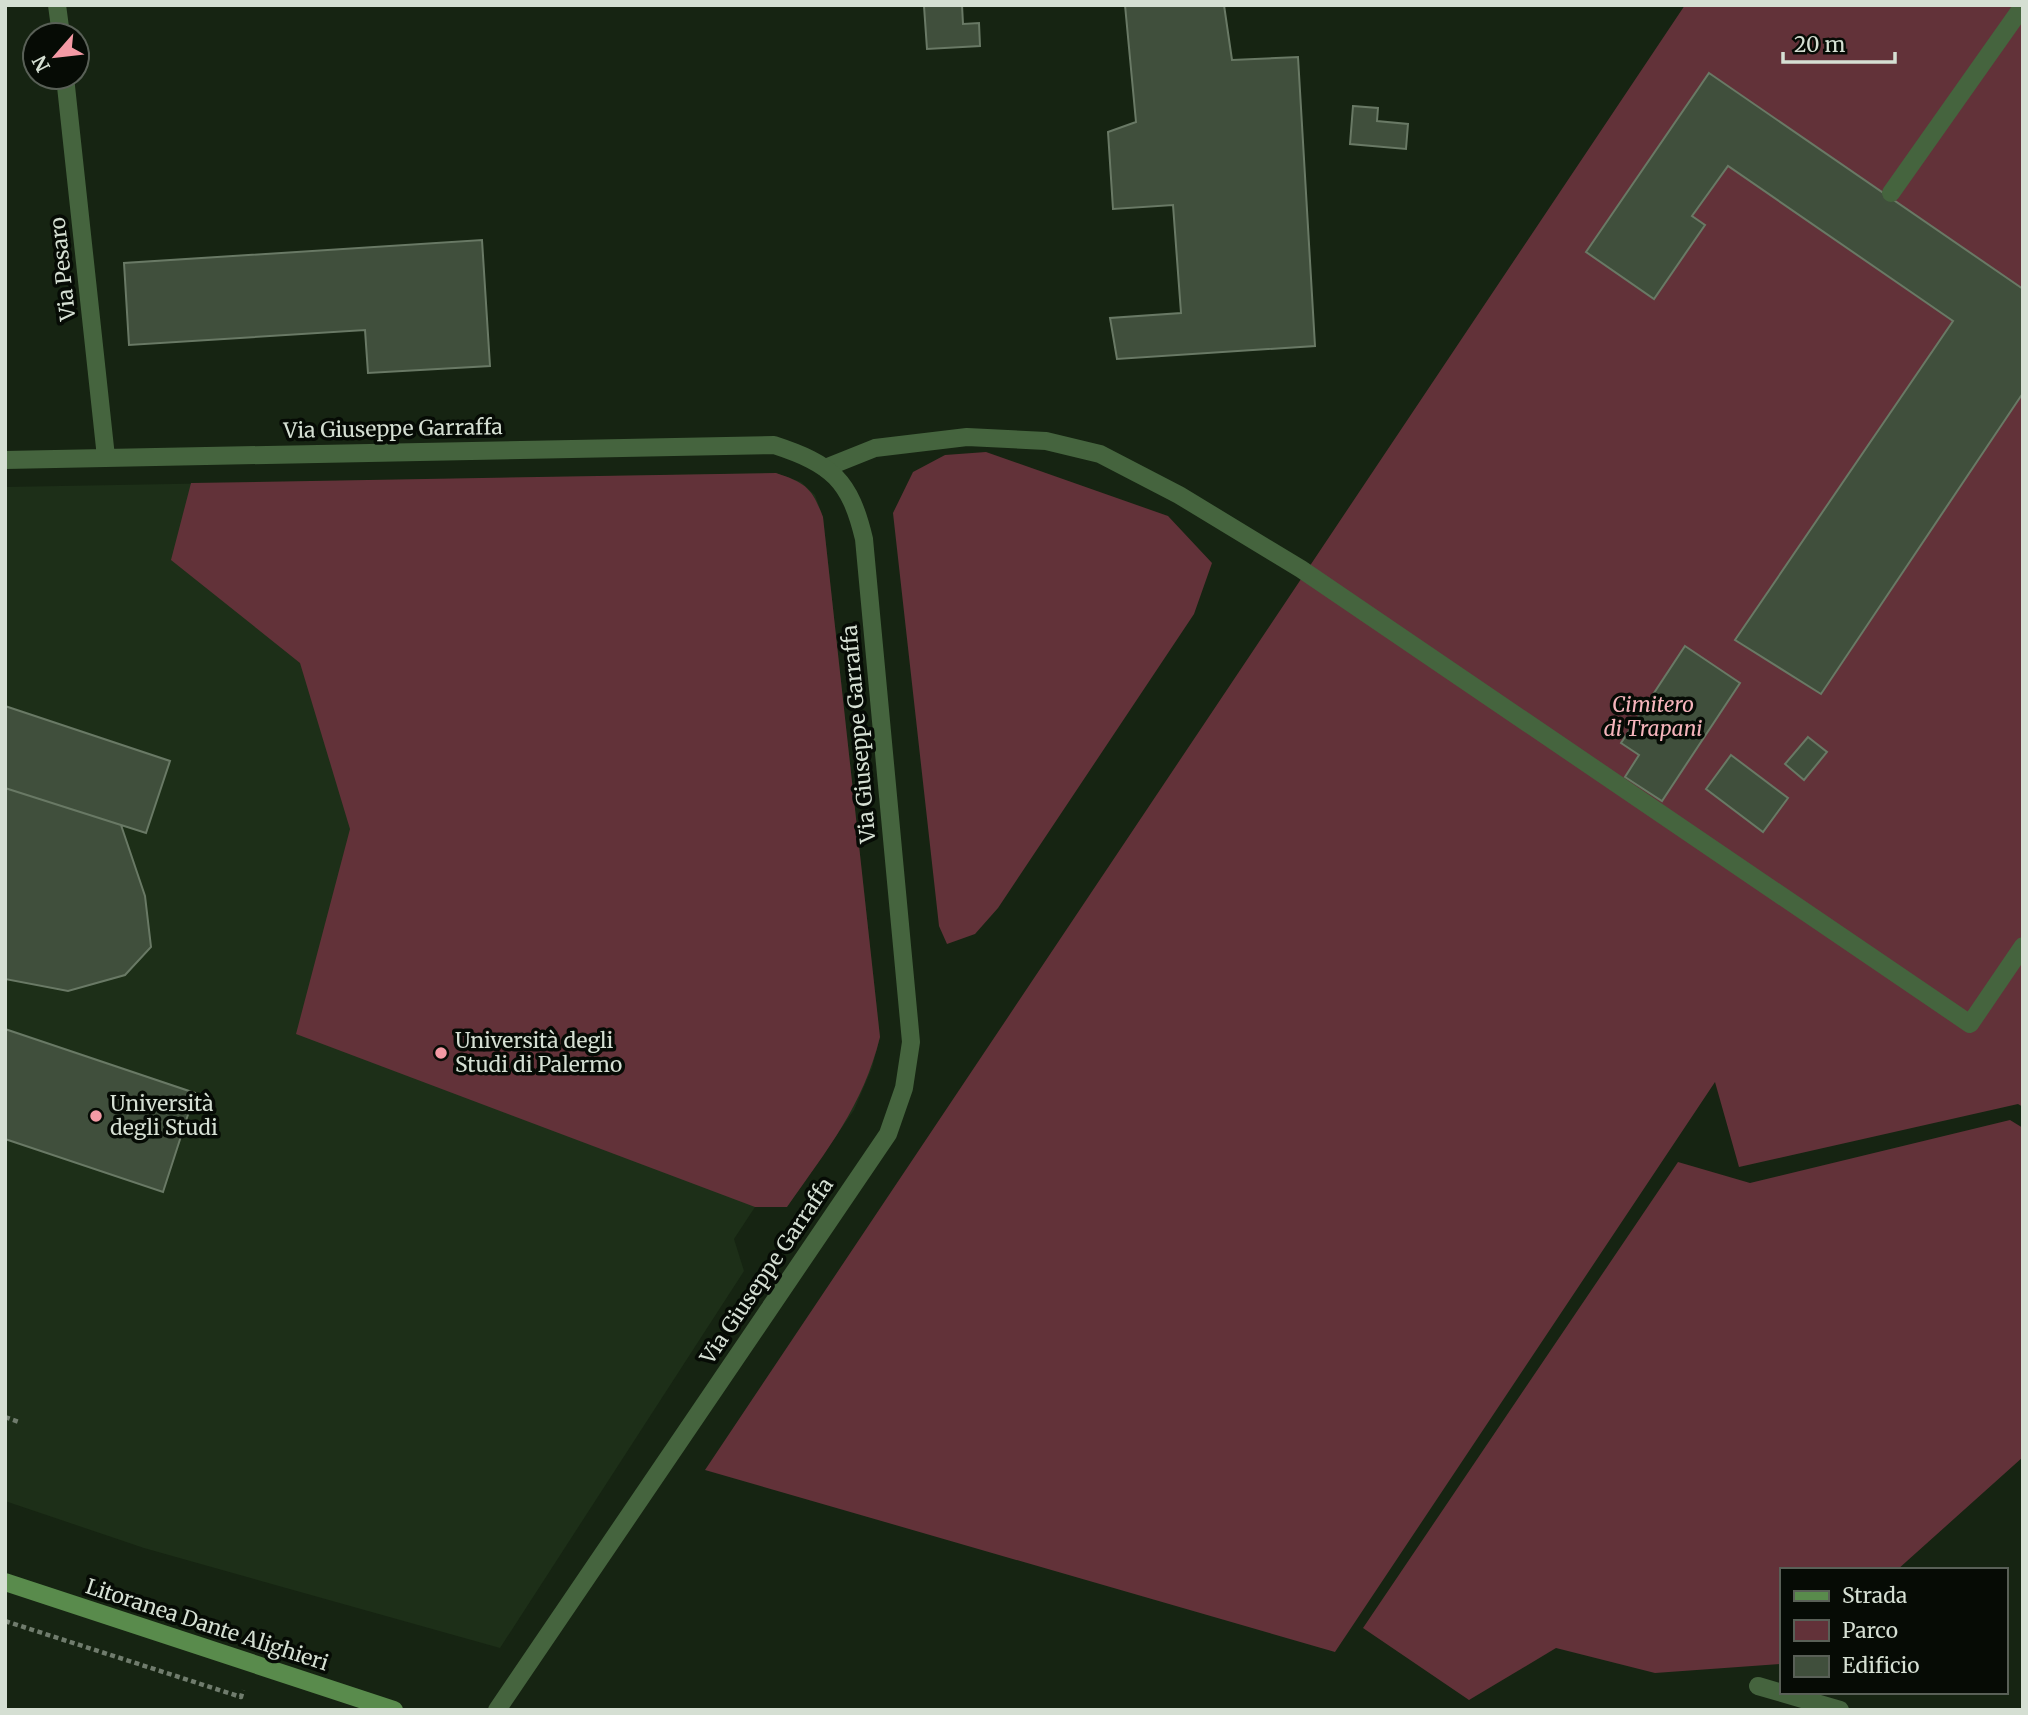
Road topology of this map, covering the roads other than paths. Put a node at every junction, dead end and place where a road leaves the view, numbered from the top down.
1 (2023, 6) edge
2 (67, 91) edge
3 (1891, 193) dead end
4 (106, 457) junction
5 (5, 460) edge
6 (825, 468) junction
7 (2023, 946) edge
8 (5, 1582) edge
9 (1758, 1686) dead end
10 (1780, 1692) edge
11 (1785, 1694) edge
12 (394, 1710) edge
13 (497, 1710) edge
14 (1840, 1710) edge

1 - 3 street
2 - 4 street, Via Pesaro
4 - 5 street, Via Giuseppe Garraffa
4 - 6 street, Via Giuseppe Garraffa
6 - 7 street
6 - 13 street, Via Giuseppe Garraffa
8 - 12 main road, Litoranea Dante Alighieri
9 - 10 street
11 - 14 street

